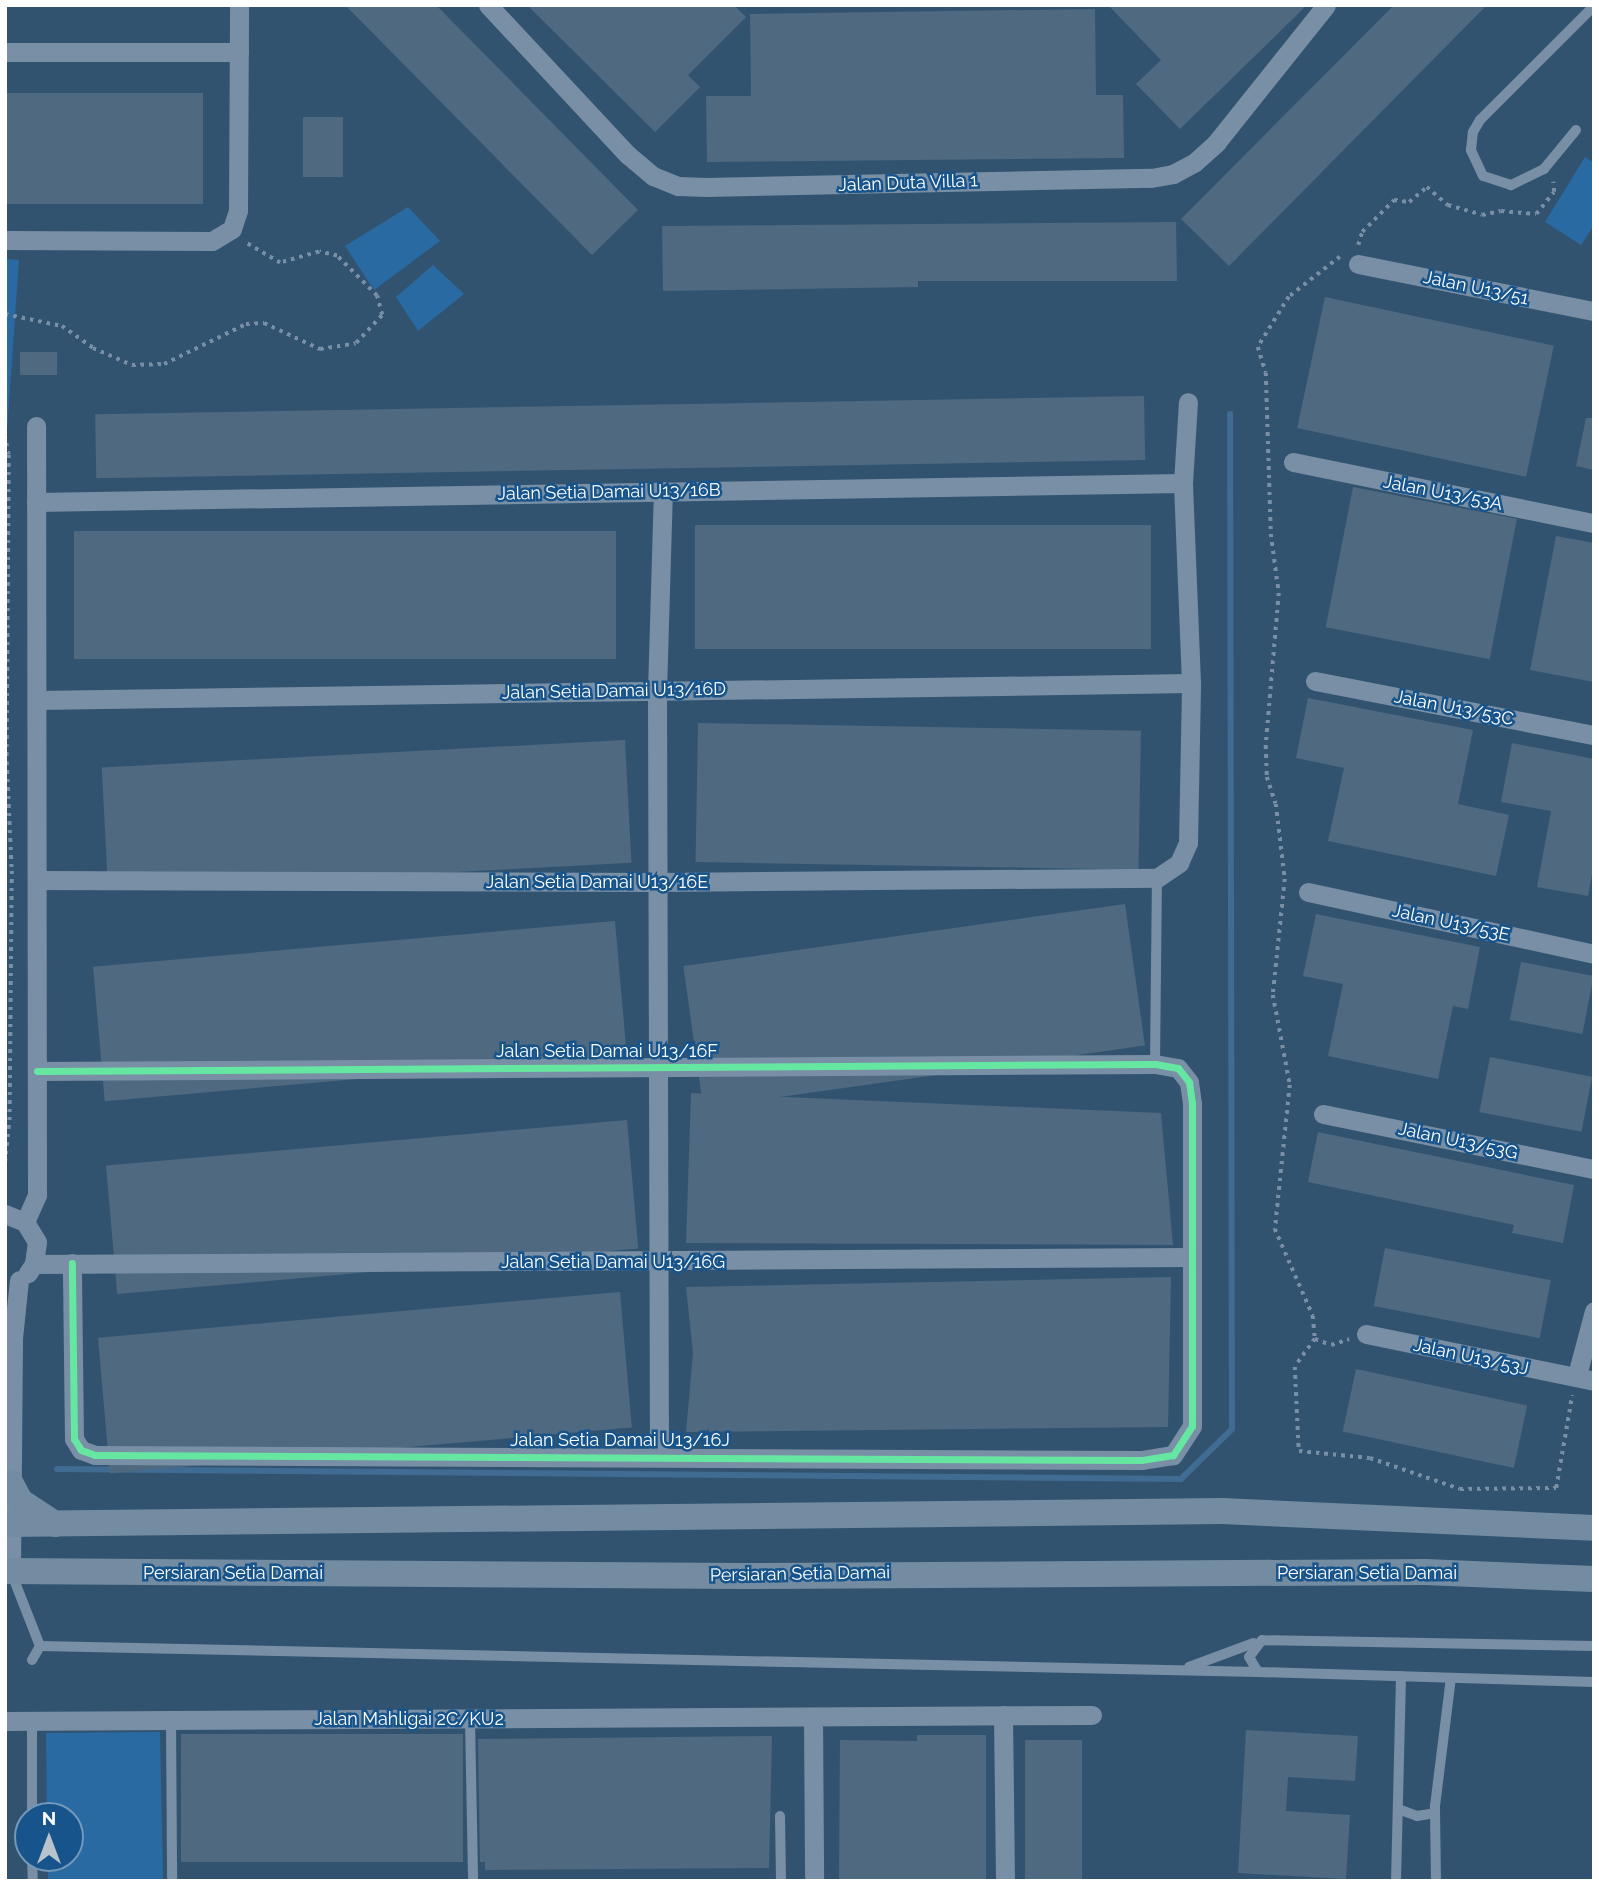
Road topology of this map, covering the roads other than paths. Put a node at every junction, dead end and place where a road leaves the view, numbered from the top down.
1 (239, 5) edge
2 (488, 5) edge
3 (1326, 5) edge
4 (1593, 7) edge
5 (5, 52) edge
6 (239, 52) junction
7 (1576, 130) dead end
8 (5, 240) edge
9 (1358, 264) dead end
10 (1594, 311) edge
11 (1188, 402) dead end
12 (36, 426) dead end
13 (1293, 462) dead end
14 (1183, 483) junction
15 (663, 491) junction
16 (36, 502) junction
17 (1594, 523) edge
18 (1315, 681) dead end
19 (1191, 683) junction
20 (657, 691) junction
21 (37, 699) junction
22 (1594, 735) edge
23 (1157, 878) junction
24 (37, 880) junction
25 (659, 882) junction
26 (1308, 892) dead end
27 (1594, 954) edge
28 (1154, 1064) junction
29 (660, 1067) junction
30 (37, 1072) junction
31 (1323, 1114) dead end
32 (1594, 1169) edge
33 (5, 1214) edge
34 (25, 1222) junction
35 (1191, 1257) junction
36 (72, 1263) junction
37 (658, 1263) junction
38 (34, 1264) junction
39 (12, 1282) edge
40 (1594, 1311) edge
41 (1366, 1334) dead end
42 (1585, 1378) edge
43 (659, 1456) junction
44 (10, 1482) junction
45 (7, 1524) edge
46 (56, 1525) junction
47 (1594, 1528) edge
48 (8, 1571) edge
49 (1594, 1579) edge
50 (1262, 1640) junction
51 (40, 1646) junction
52 (1594, 1646) edge
53 (32, 1660) dead end
54 (1182, 1670) junction
55 (1258, 1672) junction
56 (1401, 1676) junction
57 (1451, 1678) junction
58 (1594, 1682) edge
59 (1003, 1715) junction
60 (1092, 1715) dead end
61 (813, 1718) junction
62 (470, 1719) junction
63 (5, 1720) edge
64 (171, 1720) junction
65 (32, 1721) junction
66 (32, 1802) edge
67 (1398, 1809) junction
68 (1435, 1813) junction
69 (780, 1816) dead end
70 (172, 1881) edge
71 (473, 1881) edge
72 (781, 1881) edge
73 (814, 1881) edge
74 (1005, 1881) edge
75 (1396, 1881) edge
76 (1436, 1881) edge

1 - 6 street
2 - 3 street, Jalan Duta Villa 1
4 - 7 lane
5 - 6 street
6 - 8 street
9 - 10 street, Jalan U13/51
11 - 14 street
12 - 16 street
13 - 17 street, Jalan U13/53A
14 - 15 street, Jalan Setia Damai U13/16B
14 - 19 street
15 - 16 street, Jalan Setia Damai U13/16B
15 - 20 street
16 - 21 street
18 - 22 street, Jalan U13/53C
19 - 20 street, Jalan Setia Damai U13/16D
19 - 23 street
20 - 21 street, Jalan Setia Damai U13/16D
20 - 25 street
21 - 24 street
23 - 25 street, Jalan Setia Damai U13/16E
23 - 28 lane
24 - 25 street, Jalan Setia Damai U13/16E
24 - 30 street
25 - 29 street
26 - 27 street, Jalan U13/53E
28 - 29 street, Jalan Setia Damai U13/16F
28 - 35 street, Jalan Setia Damai U13/16F
29 - 30 street, Jalan Setia Damai U13/16F
29 - 37 street
30 - 34 street
31 - 32 street, Jalan U13/53G
33 - 34 street
34 - 38 street
35 - 37 street, Jalan Setia Damai U13/16G
35 - 43 street, Jalan Setia Damai U13/16J
36 - 37 street, Jalan Setia Damai U13/16G
36 - 38 street, Jalan Setia Damai U13/16G
36 - 43 street, Jalan Setia Damai U13/16J
37 - 43 street
38 - 39 street
39 - 44 street
40 - 42 street
41 - 42 street, Jalan U13/53J
44 - 45 street
44 - 46 street
45 - 46 street
45 - 48 street
46 - 47 street
48 - 49 street, Persiaran Setia Damai
48 - 51 lane
50 - 52 lane
50 - 54 lane
50 - 55 lane
51 - 53 lane
51 - 54 lane
54 - 55 lane
55 - 56 lane
56 - 57 lane
56 - 67 lane
57 - 58 lane
57 - 68 lane
59 - 60 street, Jalan Mahligai 2C/KU2
59 - 61 street, Jalan Mahligai 2C/KU2
59 - 74 street
61 - 62 street, Jalan Mahligai 2C/KU2
61 - 73 street
62 - 64 street, Jalan Mahligai 2C/KU2
62 - 71 lane
63 - 65 street, Jalan Mahligai 2C/KU2
64 - 65 street, Jalan Mahligai 2C/KU2
64 - 70 lane
65 - 66 lane
67 - 68 lane
67 - 75 lane
68 - 76 lane
69 - 72 lane

